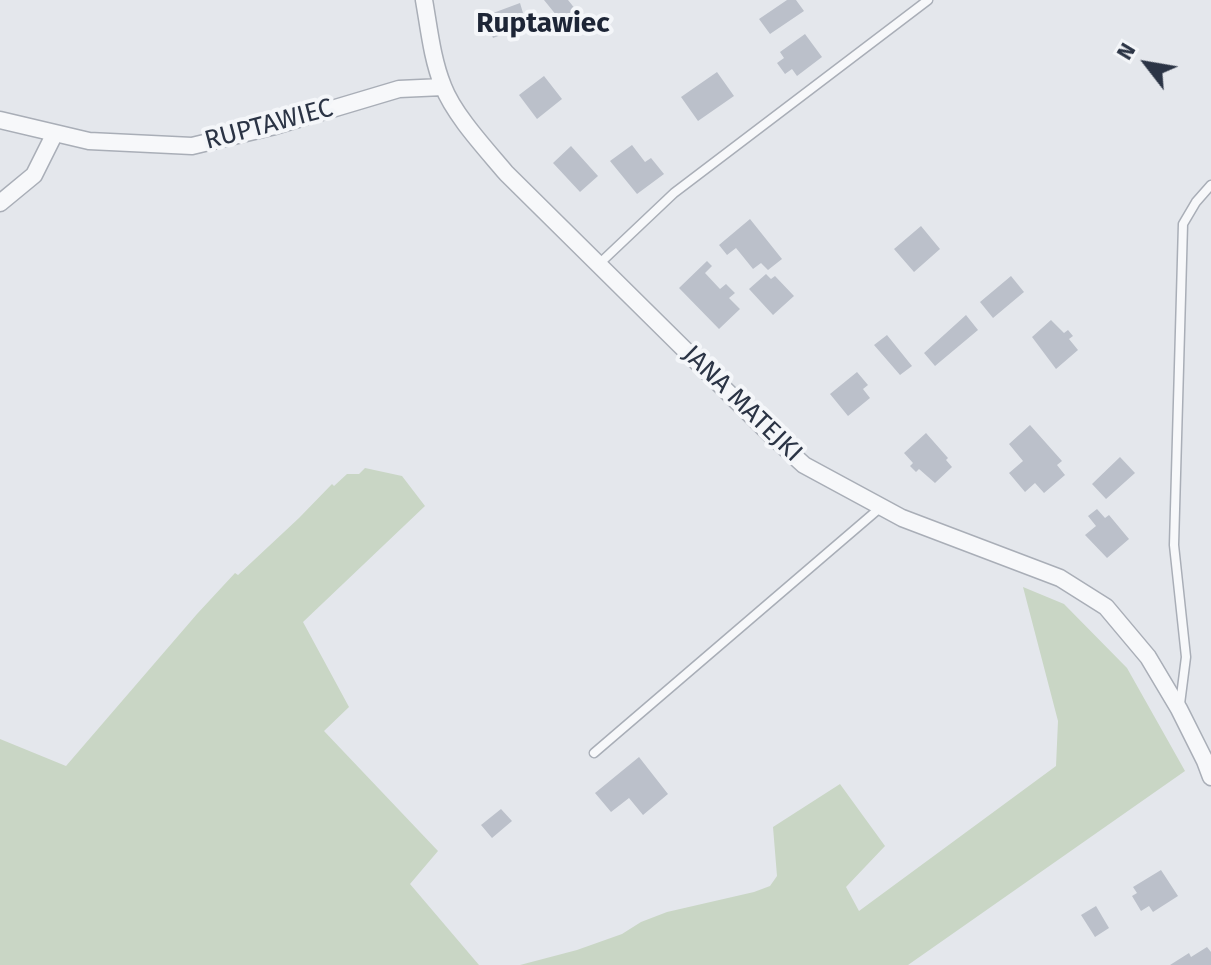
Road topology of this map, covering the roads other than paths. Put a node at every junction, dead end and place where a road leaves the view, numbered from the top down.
1 (424, 0) edge
2 (928, 0) edge
3 (443, 87) junction
4 (0, 120) edge
5 (55, 133) junction
6 (1211, 185) edge
7 (0, 203) edge
8 (599, 264) junction
9 (881, 507) junction
10 (1179, 709) junction
11 (594, 753) dead end
12 (1211, 777) edge

1 - 3 street, JANA MATEJKI
2 - 8 lane
3 - 5 street, RUPTAWIEC
3 - 8 street, JANA MATEJKI
4 - 5 street, RUPTAWIEC
5 - 7 street
6 - 10 lane
8 - 9 street, JANA MATEJKI
9 - 10 street, JANA MATEJKI
9 - 11 lane
10 - 12 street, JANA MATEJKI

